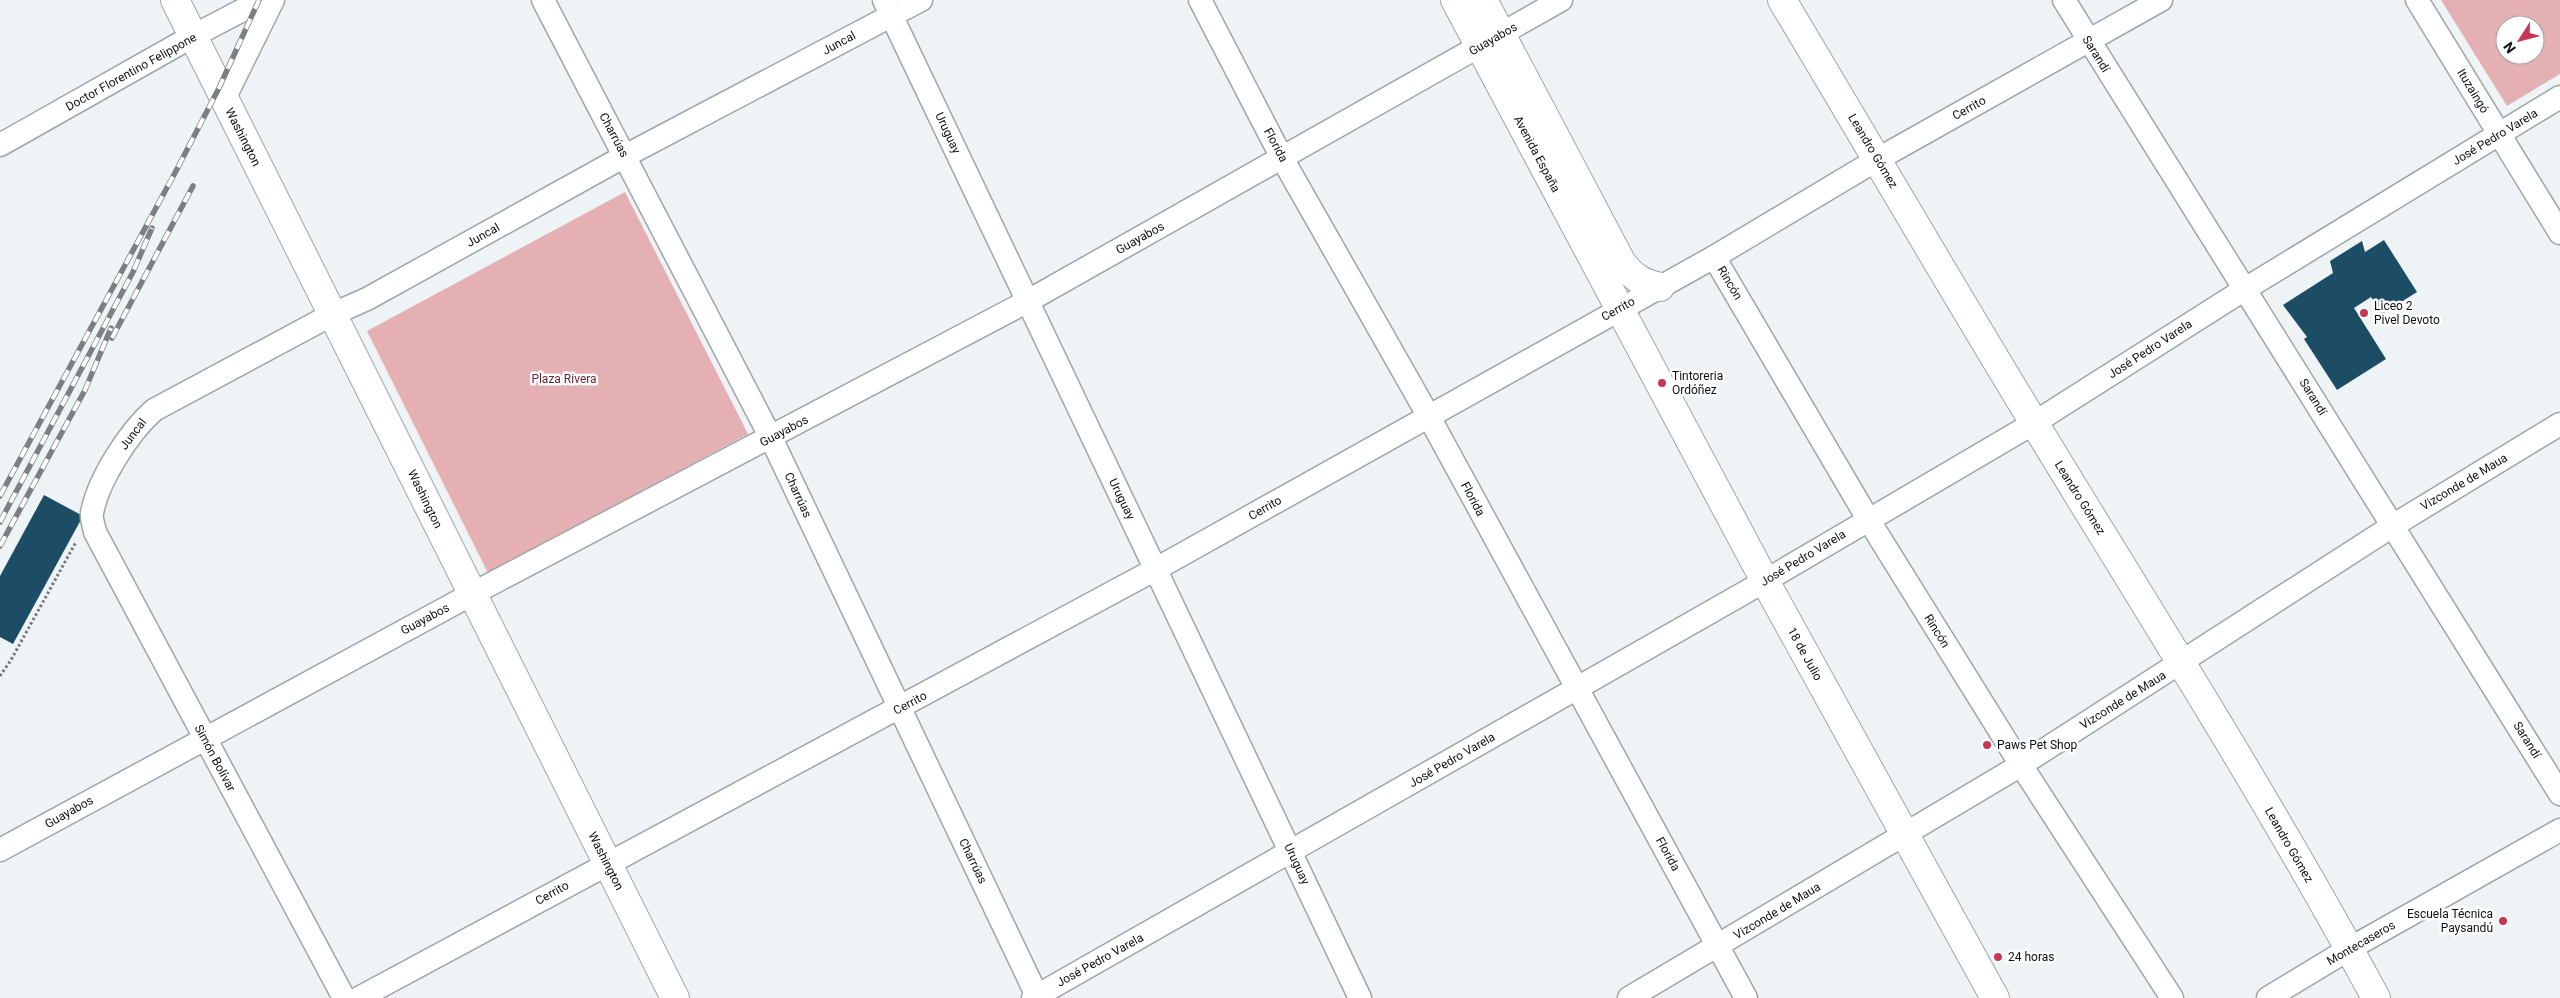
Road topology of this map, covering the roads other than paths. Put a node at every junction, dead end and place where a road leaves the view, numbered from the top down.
1 (175, 0) edge
2 (262, 0) edge
3 (273, 0) edge
4 (543, 0) edge
5 (921, 0) edge
6 (1200, 0) edge
7 (1455, 0) edge
8 (1483, 0) edge
9 (1561, 0) edge
10 (1782, 0) edge
11 (2064, 0) edge
12 (2161, 0) edge
13 (2418, 0) edge
14 (888, 8) edge
15 (193, 36) junction
16 (1491, 40) junction
17 (2088, 41) junction
18 (2560, 97) edge
19 (224, 99) junction
20 (2500, 134) junction
21 (0, 145) edge
22 (625, 156) junction
23 (1282, 158) junction
24 (1878, 159) junction
25 (2560, 233) edge
26 (1714, 257) junction
27 (1660, 287) junction
28 (2245, 289) junction
29 (1028, 301) junction
30 (1619, 308) junction
31 (333, 314) junction
32 (1428, 415) junction
33 (2034, 423) junction
34 (2560, 424) edge
35 (771, 438) junction
36 (91, 515) joint
37 (1868, 519) junction
38 (2394, 525) junction
39 (1156, 569) junction
40 (1765, 581) junction
41 (472, 594) junction
42 (2182, 664) junction
43 (1576, 689) junction
44 (899, 709) junction
45 (204, 737) junction
46 (2021, 765) junction
47 (2560, 794) edge
48 (2560, 830) edge
49 (1905, 834) junction
50 (0, 850) edge
51 (1292, 852) junction
52 (607, 863) junction
53 (1719, 946) junction
54 (2350, 949) junction
55 (1036, 997) edge
56 (344, 998) edge
57 (359, 998) edge
58 (675, 998) edge
59 (1360, 998) edge
60 (1628, 998) edge
61 (1746, 998) edge
62 (1995, 998) edge
63 (2172, 998) edge
64 (2268, 998) edge
65 (2376, 998) edge

1 - 15 street, Washington
2 - 15 street, Doctor Florentino Felippone
3 - 19 street
4 - 22 street, Charrúas
5 - 14 street, Juncal
6 - 23 street, Florida
7 - 16 street, Avenida España
8 - 16 street, Avenida España
9 - 16 street, Guayabos
10 - 24 street, Leandro Gómez
11 - 17 street, Sarandí
12 - 17 street, Cerrito
13 - 20 street, Ituzaingó
14 - 22 street, Juncal
14 - 29 street, Uruguay
15 - 19 street, Washington
15 - 21 street, Doctor Florentino Felippone
16 - 23 street, Guayabos
16 - 27 street, Avenida España
16 - 30 street, Avenida España
17 - 24 street, Cerrito
17 - 28 street, Sarandí
18 - 20 street, José Pedro Varela
19 - 31 street, Washington
20 - 25 street, Ituzaingó
20 - 28 street, José Pedro Varela
22 - 31 street, Juncal
22 - 35 street, Charrúas
23 - 29 street, Guayabos
23 - 32 street, Florida
24 - 26 street, Cerrito
24 - 33 street, Leandro Gómez
26 - 27 street, Cerrito
26 - 37 street, Rincón
27 - 30 street, Cerrito
28 - 33 street, José Pedro Varela
28 - 38 street, Sarandí
29 - 35 street, Guayabos
29 - 39 street, Uruguay
30 - 32 street, Cerrito
30 - 40 street, 18 de Julio
31 - 36 street, Juncal
31 - 41 street, Washington
32 - 39 street, Cerrito
32 - 43 street, Florida
33 - 37 street, José Pedro Varela
33 - 42 street, Leandro Gómez
34 - 38 street, Vizconde de Maua
35 - 41 street, Guayabos
35 - 44 street, Charrúas
36 - 45 street, Simón Bolívar
37 - 40 street, José Pedro Varela
37 - 46 street, Rincón
38 - 42 street, Vizconde de Maua
38 - 47 street, Sarandí
39 - 44 street, Cerrito
39 - 51 street, Uruguay
40 - 43 street, José Pedro Varela
40 - 49 street, 18 de Julio
41 - 45 street, Guayabos
41 - 52 street, Washington
42 - 46 street, Vizconde de Maua
42 - 54 street, Leandro Gómez
43 - 51 street, José Pedro Varela
43 - 53 street, Florida
44 - 52 street, Cerrito
44 - 55 street, Charrúas
45 - 50 street, Guayabos
45 - 56 street, Simón Bolívar
46 - 49 street, Vizconde de Maua
46 - 63 street, Rincón
48 - 54 street, Montecaseros
49 - 53 street, Vizconde de Maua
49 - 62 street, 18 de Julio
51 - 55 street, José Pedro Varela
51 - 59 street, Uruguay
52 - 57 street, Cerrito
52 - 58 street, Washington
53 - 60 street, Vizconde de Maua
53 - 61 street, Florida
54 - 64 street, Montecaseros
54 - 65 street, Leandro Gómez

